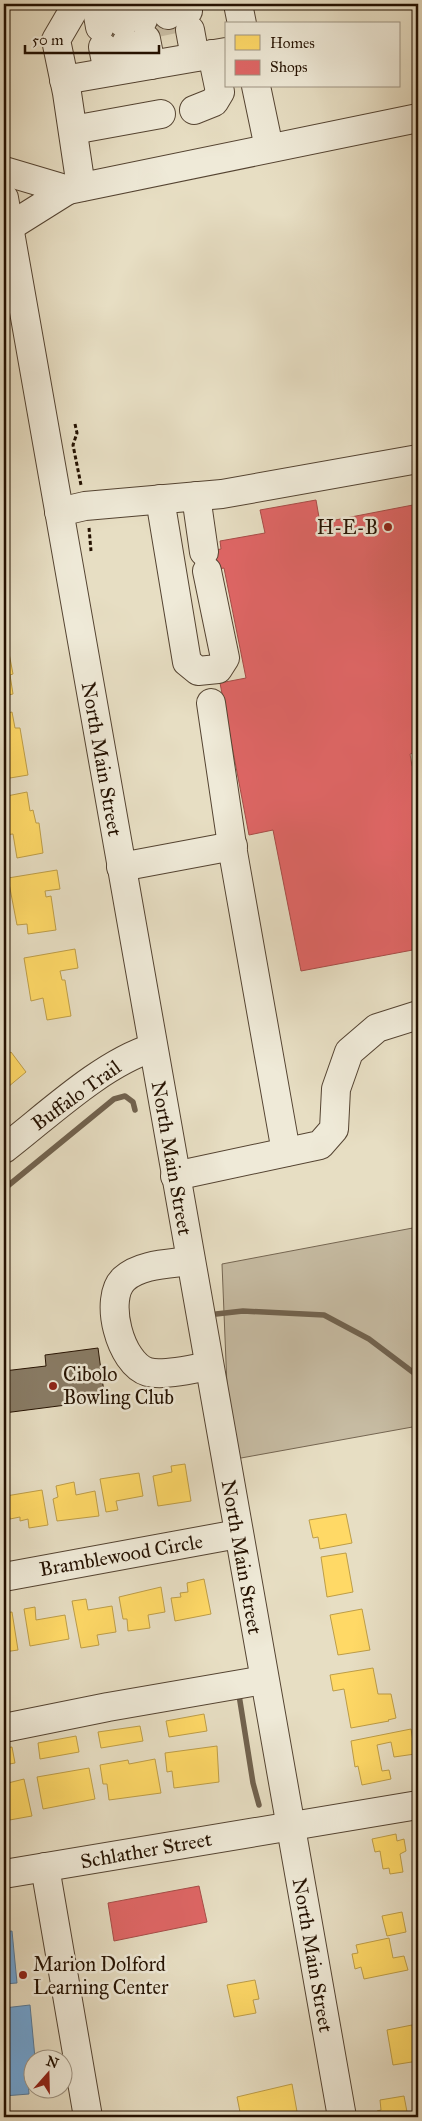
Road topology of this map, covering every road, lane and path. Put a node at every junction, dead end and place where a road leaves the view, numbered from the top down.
1 (77, 4) edge
2 (238, 4) edge
3 (242, 22) edge
4 (142, 28) edge
5 (203, 56) edge
6 (64, 80) junction
7 (256, 88) edge
8 (194, 110) dead end
9 (161, 114) dead end
10 (418, 118) edge
11 (73, 130) junction
12 (269, 148) junction
13 (4, 171) edge
14 (75, 188) junction
15 (4, 198) edge
16 (9, 227) junction
17 (418, 459) edge
18 (196, 496) junction
19 (160, 499) junction
20 (58, 512) junction
21 (211, 702) dead end
22 (232, 846) junction
23 (121, 867) junction
24 (418, 1015) edge
25 (152, 1048) junction
26 (4, 1150) edge
27 (286, 1152) junction
28 (175, 1176) junction
29 (190, 1261) junction
30 (209, 1366) junction
31 (238, 1534) junction
32 (4, 1576) edge
33 (264, 1680) junction
34 (4, 1728) edge
35 (418, 1805) edge
36 (289, 1826) junction
37 (45, 1867) junction
38 (4, 1874) edge
39 (88, 2117) edge
40 (342, 2117) edge

1 - 6 street
2 - 3 street
4 - 5 street
4 - 5 street
4 - 6 street
5 - 8 street
6 - 11 street
7 - 12 street
9 - 11 street
10 - 12 street
11 - 14 street
12 - 14 street
13 - 14 street
14 - 16 street
15 - 16 street, North Main Street
16 - 20 street, North Main Street
17 - 18 street
18 - 19 street
18 - 19 street
19 - 20 street
20 - 23 street, North Main Street
21 - 22 street
22 - 23 street
22 - 27 street
23 - 25 street, North Main Street
24 - 27 street
25 - 26 street, Buffalo Trail
25 - 28 street, North Main Street
27 - 28 street
28 - 29 street, North Main Street
29 - 30 street, North Main Street
29 - 30 street
30 - 31 street, North Main Street
31 - 32 street, Bramblewood Circle
31 - 33 street, North Main Street
33 - 34 street
33 - 36 street, North Main Street
35 - 36 street, Schlather Street
36 - 37 street, Schlather Street
36 - 40 street, North Main Street
37 - 38 street, Schlather Street
37 - 39 street

